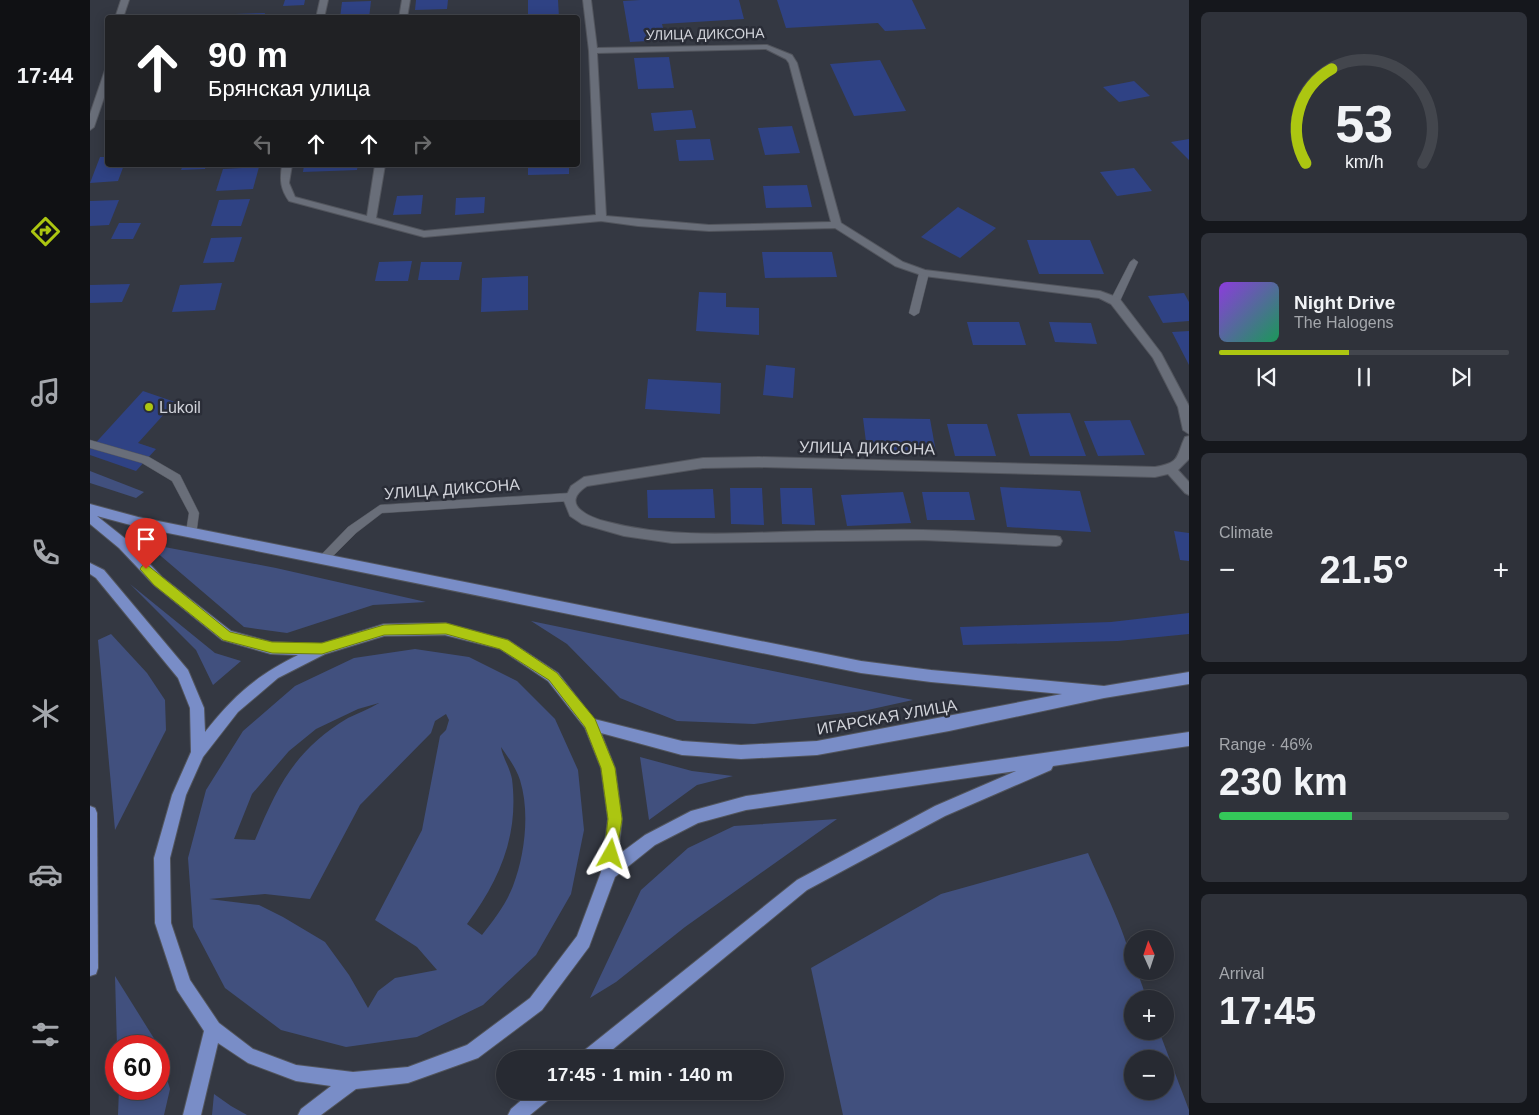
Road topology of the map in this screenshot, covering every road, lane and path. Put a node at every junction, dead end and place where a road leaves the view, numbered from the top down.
1 (125, 0) edge
2 (324, 0) edge
3 (406, 0) edge
4 (587, 0) edge
5 (120, 15) edge
6 (321, 15) edge
7 (404, 15) edge
8 (593, 51) junction
9 (105, 81) edge
10 (90, 127) edge
11 (287, 167) edge
12 (380, 167) edge
13 (601, 218) junction
14 (371, 221) junction
15 (837, 225) junction
16 (1134, 262) dead end
17 (924, 273) junction
18 (1115, 301) junction
19 (914, 313) dead end
20 (1189, 430) edge
21 (1189, 440) edge
22 (90, 444) edge
23 (1172, 470) junction
24 (1189, 490) edge
25 (570, 497) junction
26 (90, 509) edge
27 (90, 517) edge
28 (192, 532) junction
29 (1056, 541) dead end
30 (324, 558) junction
31 (90, 568) edge
32 (322, 649) junction
33 (1189, 678) edge
34 (1104, 692) junction
35 (590, 724) junction
36 (1189, 738) edge
37 (198, 752) junction
38 (1062, 758) junction
39 (90, 814) edge
40 (609, 872) junction
41 (90, 968) edge
42 (213, 1029) junction
43 (597, 1050) edge
44 (352, 1081) junction
45 (535, 1100) edge
46 (192, 1115) edge
47 (307, 1115) edge
48 (517, 1115) edge

1 - 5 street
2 - 6 street
3 - 7 street
4 - 8 street
8 - 13 street
8 - 15 street, УЛИЦА ДИКСОНА
9 - 10 street
11 - 14 street
12 - 14 street
13 - 14 street
13 - 15 street
15 - 17 street
16 - 18 lane
17 - 18 street
17 - 19 lane
18 - 20 street
21 - 23 street
22 - 28 lane
23 - 24 street
23 - 25 street, УЛИЦА ДИКСОНА
25 - 29 street
25 - 30 lane, УЛИЦА ДИКСОНА
26 - 28 main road
27 - 32 main road
28 - 30 main road
30 - 34 main road
31 - 37 main road
32 - 35 main road
32 - 37 main road
33 - 34 main road, ИГАРСКАЯ УЛИЦА
34 - 35 main road, ИГАРСКАЯ УЛИЦА
35 - 40 main road
36 - 38 main road
37 - 42 main road
38 - 40 main road
38 - 43 main road
39 - 41 main road
40 - 44 main road
42 - 44 main road
42 - 46 main road
44 - 47 main road
45 - 48 main road

